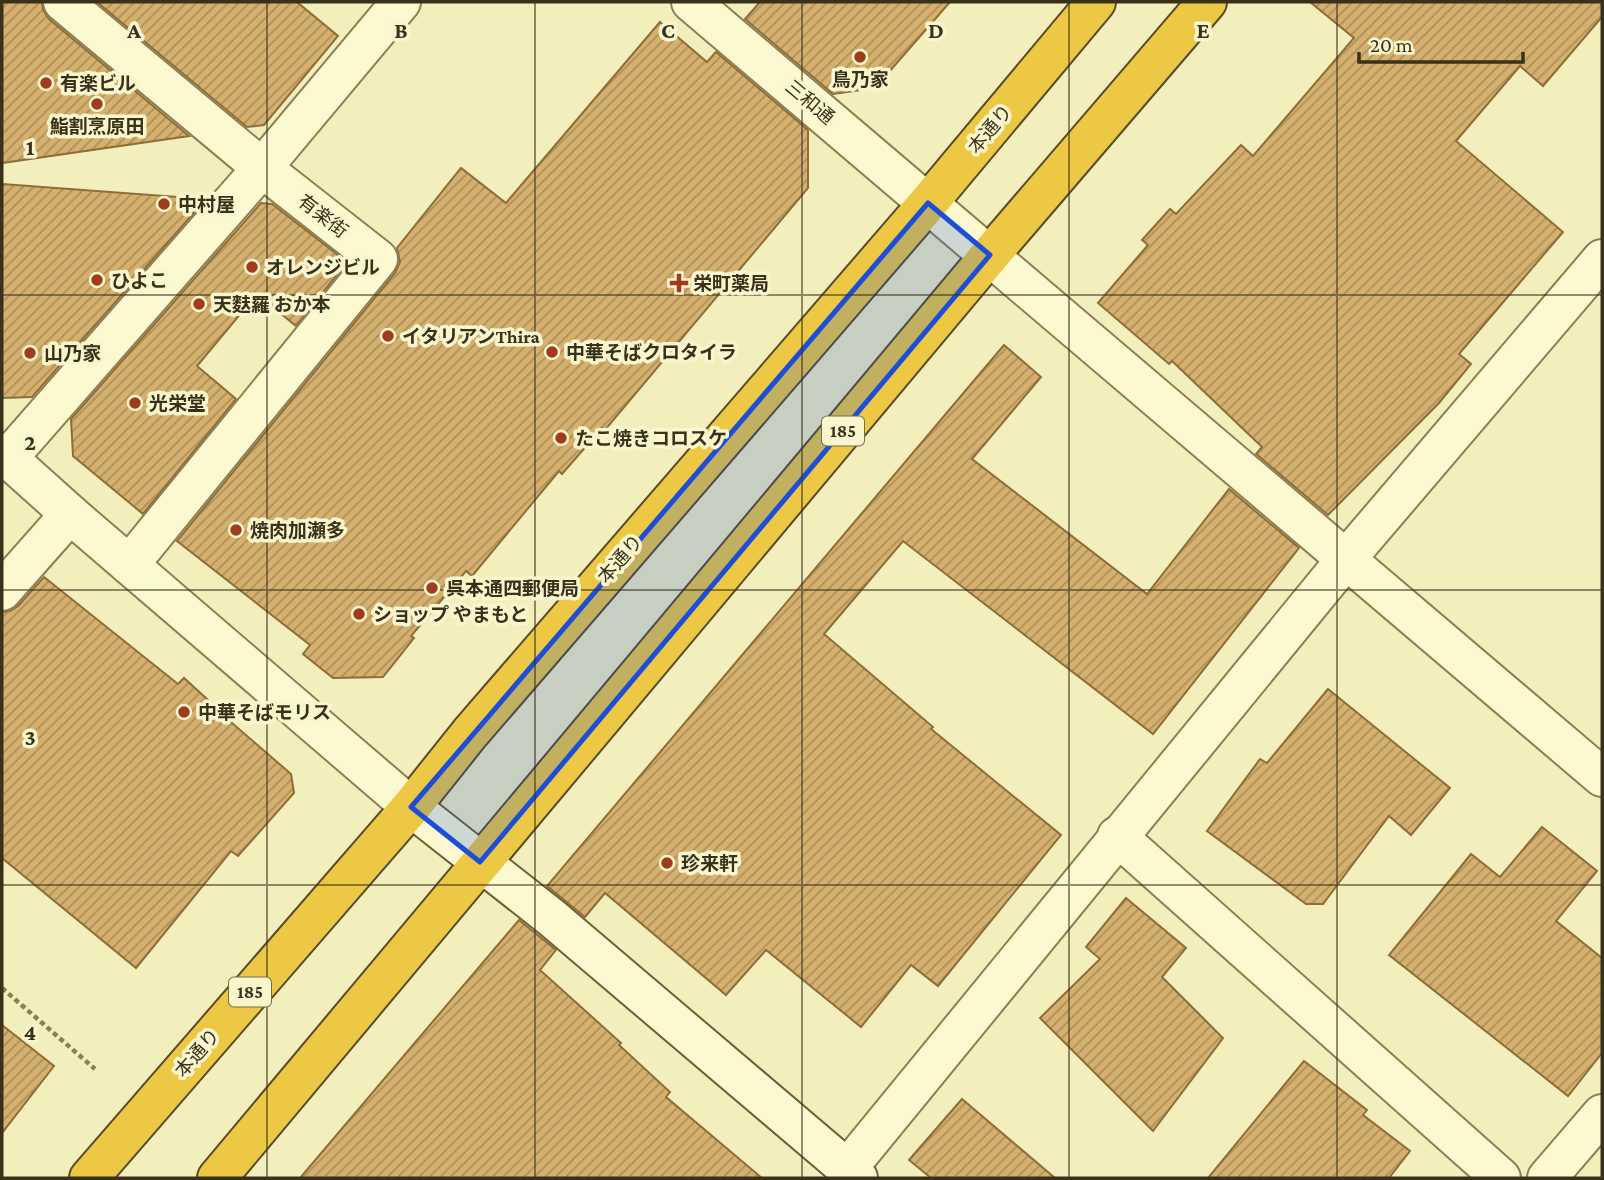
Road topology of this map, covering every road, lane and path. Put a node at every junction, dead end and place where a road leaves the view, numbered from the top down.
1 (63, 2) edge
2 (401, 2) edge
3 (691, 2) edge
4 (1096, 2) edge
5 (1207, 2) edge
6 (262, 168) junction
7 (928, 203) junction
8 (990, 255) junction
9 (1602, 259) edge
10 (5, 455) edge
11 (70, 514) junction
12 (1347, 558) junction
13 (129, 565) junction
14 (2, 590) edge
15 (1602, 777) edge
16 (411, 807) junction
17 (1117, 836) junction
18 (480, 862) junction
19 (2, 988) edge
20 (95, 1069) dead end
21 (1602, 1114) edge
22 (852, 1174) edge
23 (89, 1178) edge
24 (217, 1178) edge
25 (1501, 1178) edge
26 (1548, 1178) edge

1 - 6 street, 有楽街
2 - 6 street
3 - 7 street, 三和通
4 - 7 highway, 本通り / 185
5 - 8 highway, 185
6 - 10 street
6 - 13 street, 有楽街
7 - 8 street, 三和通
7 - 16 highway, 本通り / 185
8 - 12 street, 三和通
8 - 18 highway, 185
9 - 12 street
10 - 11 street
11 - 13 street
11 - 14 street
12 - 15 street, 三和通
12 - 17 street
13 - 16 street
16 - 18 street
16 - 23 highway, 本通り / 185
17 - 22 street
17 - 25 street
18 - 22 street
18 - 24 highway, 185
19 - 20 path
21 - 26 street

